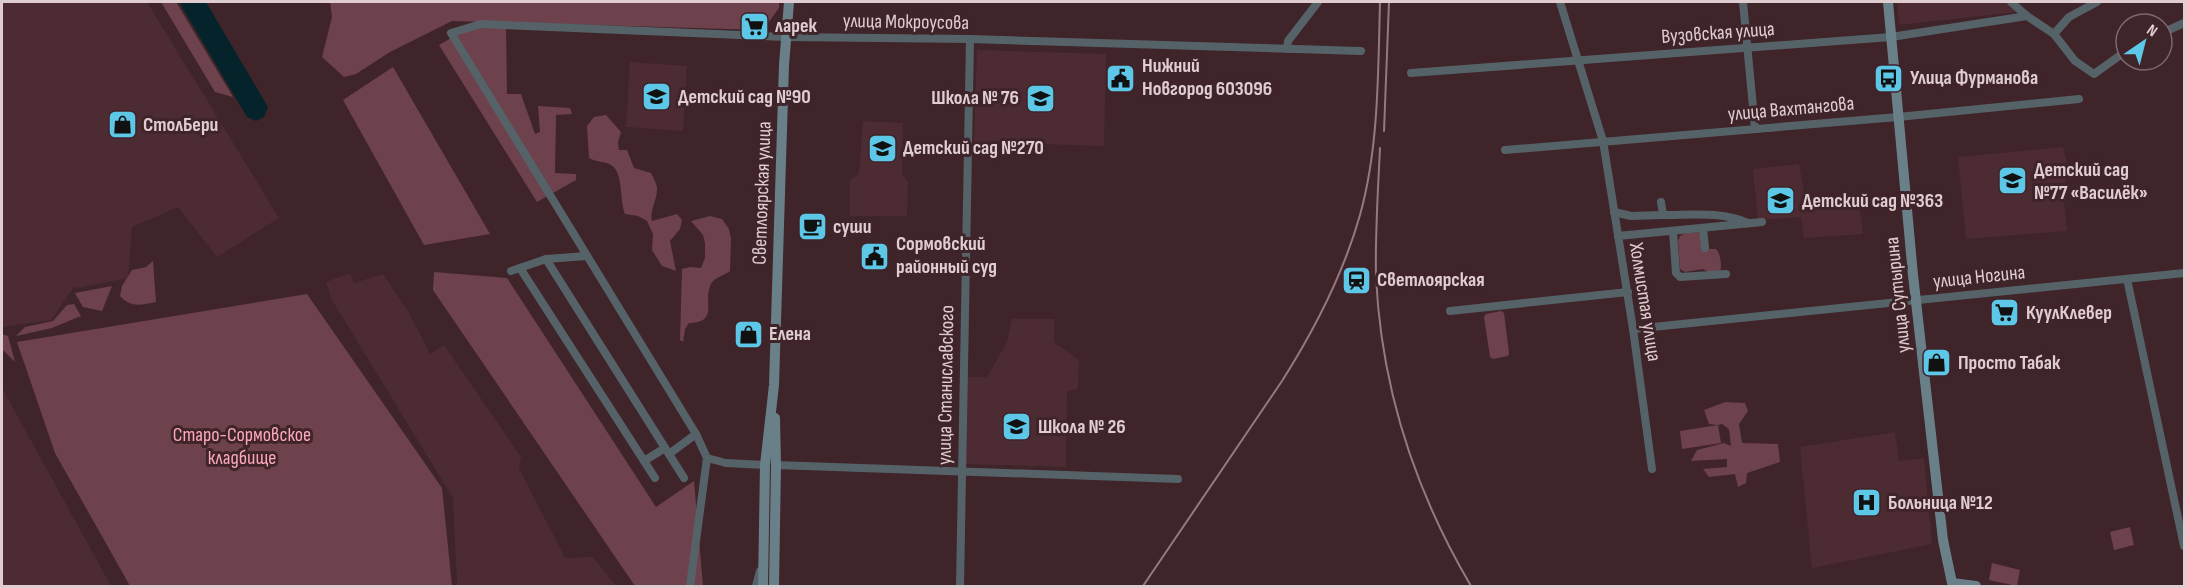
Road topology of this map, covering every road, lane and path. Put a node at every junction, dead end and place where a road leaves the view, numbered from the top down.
1 (789, 2) edge
2 (1318, 2) edge
3 (1560, 2) edge
4 (1743, 2) edge
5 (1888, 2) edge
6 (2011, 2) edge
7 (2097, 2) edge
8 (2027, 16) junction
9 (2054, 34) junction
10 (786, 37) junction
11 (1891, 37) junction
12 (970, 39) junction
13 (1747, 47) junction
14 (1287, 49) junction
15 (1361, 51) dead end
16 (1579, 60) junction
17 (2114, 60) edge
18 (1411, 73) dead end
19 (2079, 99) dead end
20 (1898, 117) junction
21 (1755, 128) junction
22 (1603, 141) junction
23 (1505, 150) dead end
24 (1661, 202) dead end
25 (1614, 212) junction
26 (1663, 215) junction
27 (1762, 222) dead end
28 (1749, 224) junction
29 (1703, 228) junction
30 (1673, 231) junction
31 (1618, 236) junction
32 (1705, 248) dead end
33 (587, 256) junction
34 (546, 259) junction
35 (520, 268) junction
36 (511, 271) dead end
37 (2184, 273) edge
38 (1726, 274) dead end
39 (2127, 279) junction
40 (1628, 292) junction
41 (1916, 299) junction
42 (1450, 311) dead end
43 (1633, 329) junction
44 (696, 434) junction
45 (667, 451) junction
46 (707, 458) junction
47 (644, 461) junction
48 (771, 465) junction
49 (1652, 469) dead end
50 (961, 472) junction
51 (655, 478) dead end
52 (684, 478) dead end
53 (1178, 479) dead end
54 (2181, 515) edge
55 (2184, 546) edge
56 (762, 563) junction
57 (775, 583) edge
58 (1952, 585) edge
59 (690, 586) edge
60 (756, 586) edge
61 (763, 586) edge
62 (960, 586) edge
63 (1976, 586) edge

1 - 10 main road, Светлоярская улица
2 - 14 street
3 - 16 street, Холмистая улица
4 - 13 street
5 - 11 main road, улица Сутырина
6 - 8 street
7 - 9 street
8 - 9 street
8 - 11 street, Вузовская улица
9 - 17 street
10 - 12 street, улица Мокроусова
10 - 33 street, улица Мокроусова
10 - 48 main road, Светлоярская улица
11 - 13 street, Вузовская улица
11 - 20 main road, улица Сутырина
12 - 14 street, улица Мокроусова
12 - 50 street, улица Станиславского
13 - 16 street, Вузовская улица
13 - 21 street
14 - 15 street, улица Мокроусова
16 - 18 street, Вузовская улица
16 - 22 street, Холмистая улица
19 - 20 street, улица Вахтангова
20 - 21 street, улица Вахтангова
20 - 41 main road, улица Сутырина
21 - 22 street, улица Вахтангова
22 - 23 street, улица Вахтангова
22 - 25 street, Холмистая улица
24 - 26 street
25 - 26 street
25 - 31 street, Холмистая улица
26 - 28 street
27 - 28 street
28 - 29 street
29 - 30 street
29 - 32 street
30 - 31 street
30 - 38 street
31 - 40 street, Холмистая улица
33 - 34 street
33 - 44 street
34 - 35 street
34 - 45 street
35 - 36 street
35 - 47 street
37 - 39 street, улица Ногина
39 - 41 street, улица Ногина
39 - 54 street
40 - 42 street
40 - 43 street, Холмистая улица
41 - 43 street, улица Ногина
41 - 58 main road, улица Сутырина
43 - 49 street, Холмистая улица
44 - 45 street
44 - 46 street
45 - 47 street
45 - 52 street
46 - 48 street
46 - 59 street
47 - 51 street
48 - 50 street
48 - 56 main road
48 - 57 main road
50 - 53 street
50 - 62 street, улица Станиславского
54 - 55 street
56 - 60 street
56 - 61 main road
58 - 63 main road

